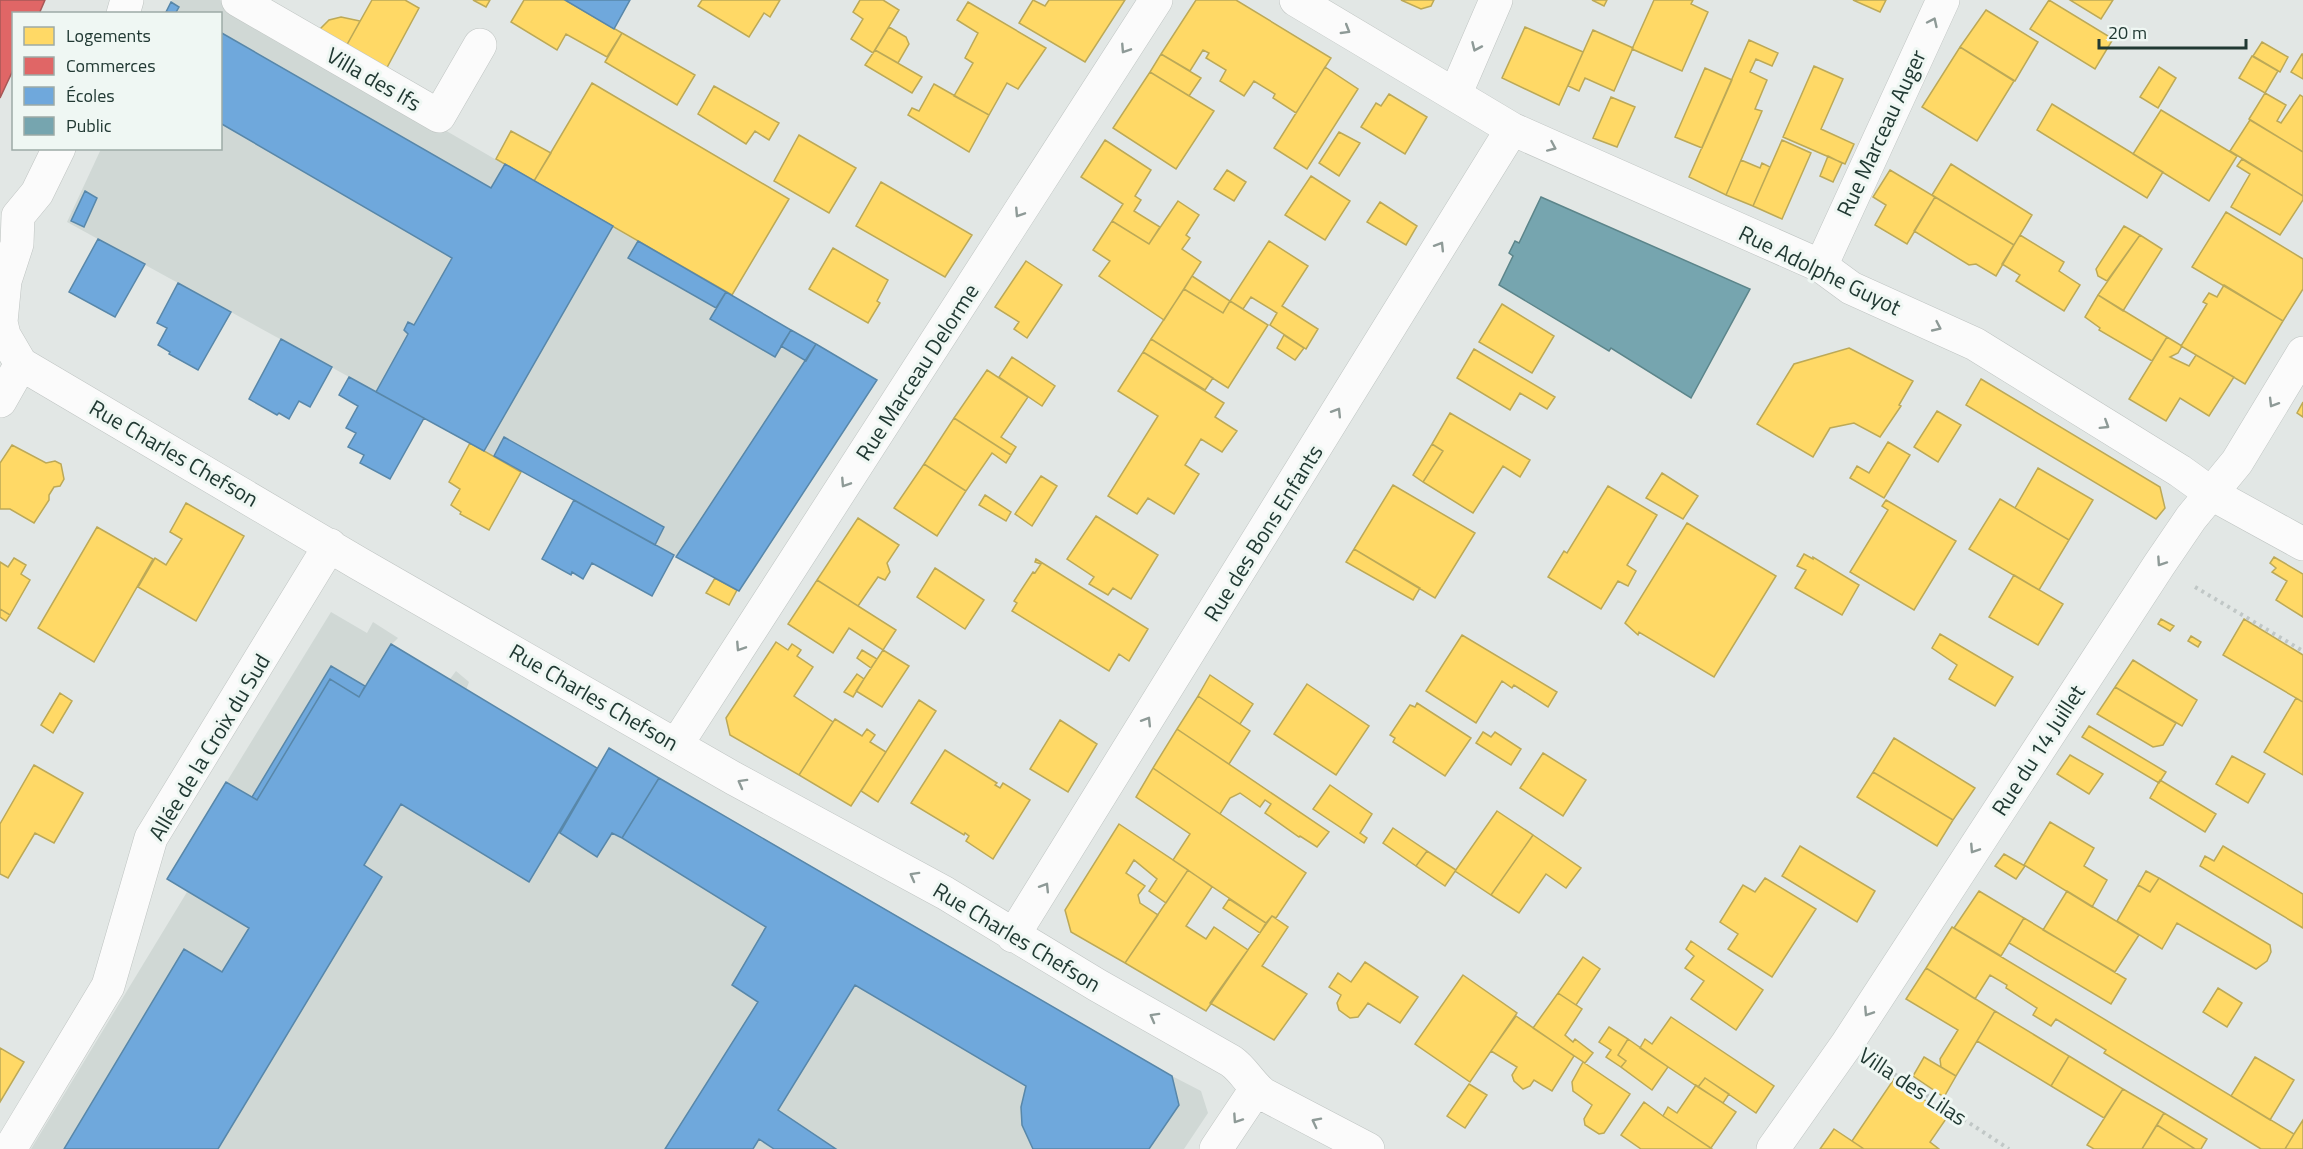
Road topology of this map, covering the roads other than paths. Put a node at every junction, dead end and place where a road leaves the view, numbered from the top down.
1 (238, 0) edge
2 (1156, 0) edge
3 (1296, 0) edge
4 (1496, 0) edge
5 (1943, 0) edge
6 (480, 45) dead end
7 (1455, 95) junction
8 (1512, 129) junction
9 (58, 150) edge
10 (9, 220) edge
11 (1821, 266) junction
12 (2, 333) edge
13 (2303, 353) edge
14 (21, 364) junction
15 (0, 401) edge
16 (2212, 494) junction
17 (2303, 544) edge
18 (330, 545) junction
19 (677, 744) junction
20 (1013, 936) junction
21 (1256, 1089) junction
22 (10, 1149) edge
23 (1216, 1149) edge
24 (1368, 1149) edge
25 (1773, 1149) edge

1 - 6 street, Villa des Ifs
2 -> 19 street, Rue Marceau Delorme
3 -> 7 street, Rue Adolphe Guyot
4 -> 7 street
11 -> 5 street, Rue Marceau Auger
7 - 8 street, Rue Adolphe Guyot
8 -> 11 street, Rue Adolphe Guyot
20 -> 8 street, Rue des Bons Enfants
9 - 10 street, Rue Charles Chefson
10 - 12 street, Rue Charles Chefson
11 -> 16 street, Rue Adolphe Guyot
12 - 14 street, Rue Charles Chefson
13 -> 16 street, Rue du 14 Juillet
14 - 15 street
14 - 18 street, Rue Charles Chefson
16 - 17 street, Rue Adolphe Guyot
16 -> 25 street, Rue du 14 Juillet
18 - 19 street, Rue Charles Chefson
18 - 22 street, Allée de la Croix du Sud
20 -> 19 street, Rue Charles Chefson
21 -> 20 street, Rue Charles Chefson
21 -> 23 street
24 -> 21 street, Rue Charles Chefson

